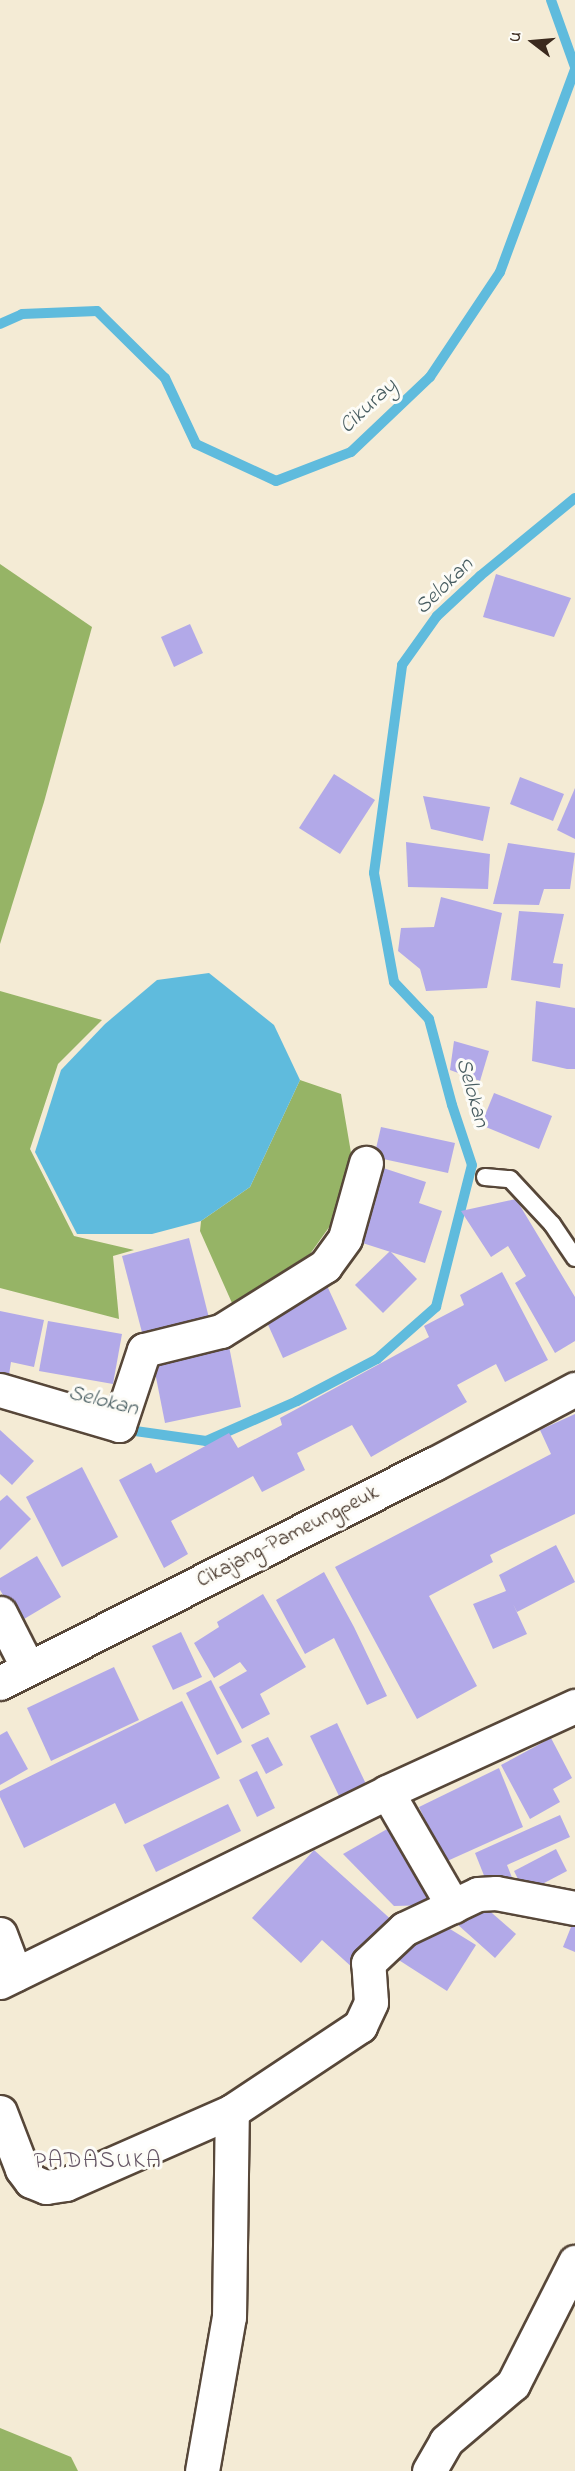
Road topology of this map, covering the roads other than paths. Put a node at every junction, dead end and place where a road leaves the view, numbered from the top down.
1 (366, 1163) dead end
2 (485, 1177) dead end
3 (575, 1258) edge
4 (575, 1389) edge
5 (0, 1390) edge
6 (0, 1613) edge
7 (14, 1676) edge
8 (575, 1707) edge
9 (387, 1792) junction
10 (453, 1906) junction
11 (575, 1908) edge
12 (0, 1934) edge
13 (7, 1978) edge
14 (232, 2110) junction
15 (0, 2112) edge
16 (575, 2262) edge
17 (202, 2471) edge
18 (429, 2471) edge

1 - 5 street
2 - 3 lane
4 - 7 street, Cikajang-Pameungpeuk
6 - 7 street
8 - 9 street
9 - 10 street
9 - 13 street
10 - 11 street
10 - 14 street
12 - 13 street
14 - 15 street
14 - 17 street
16 - 18 street

